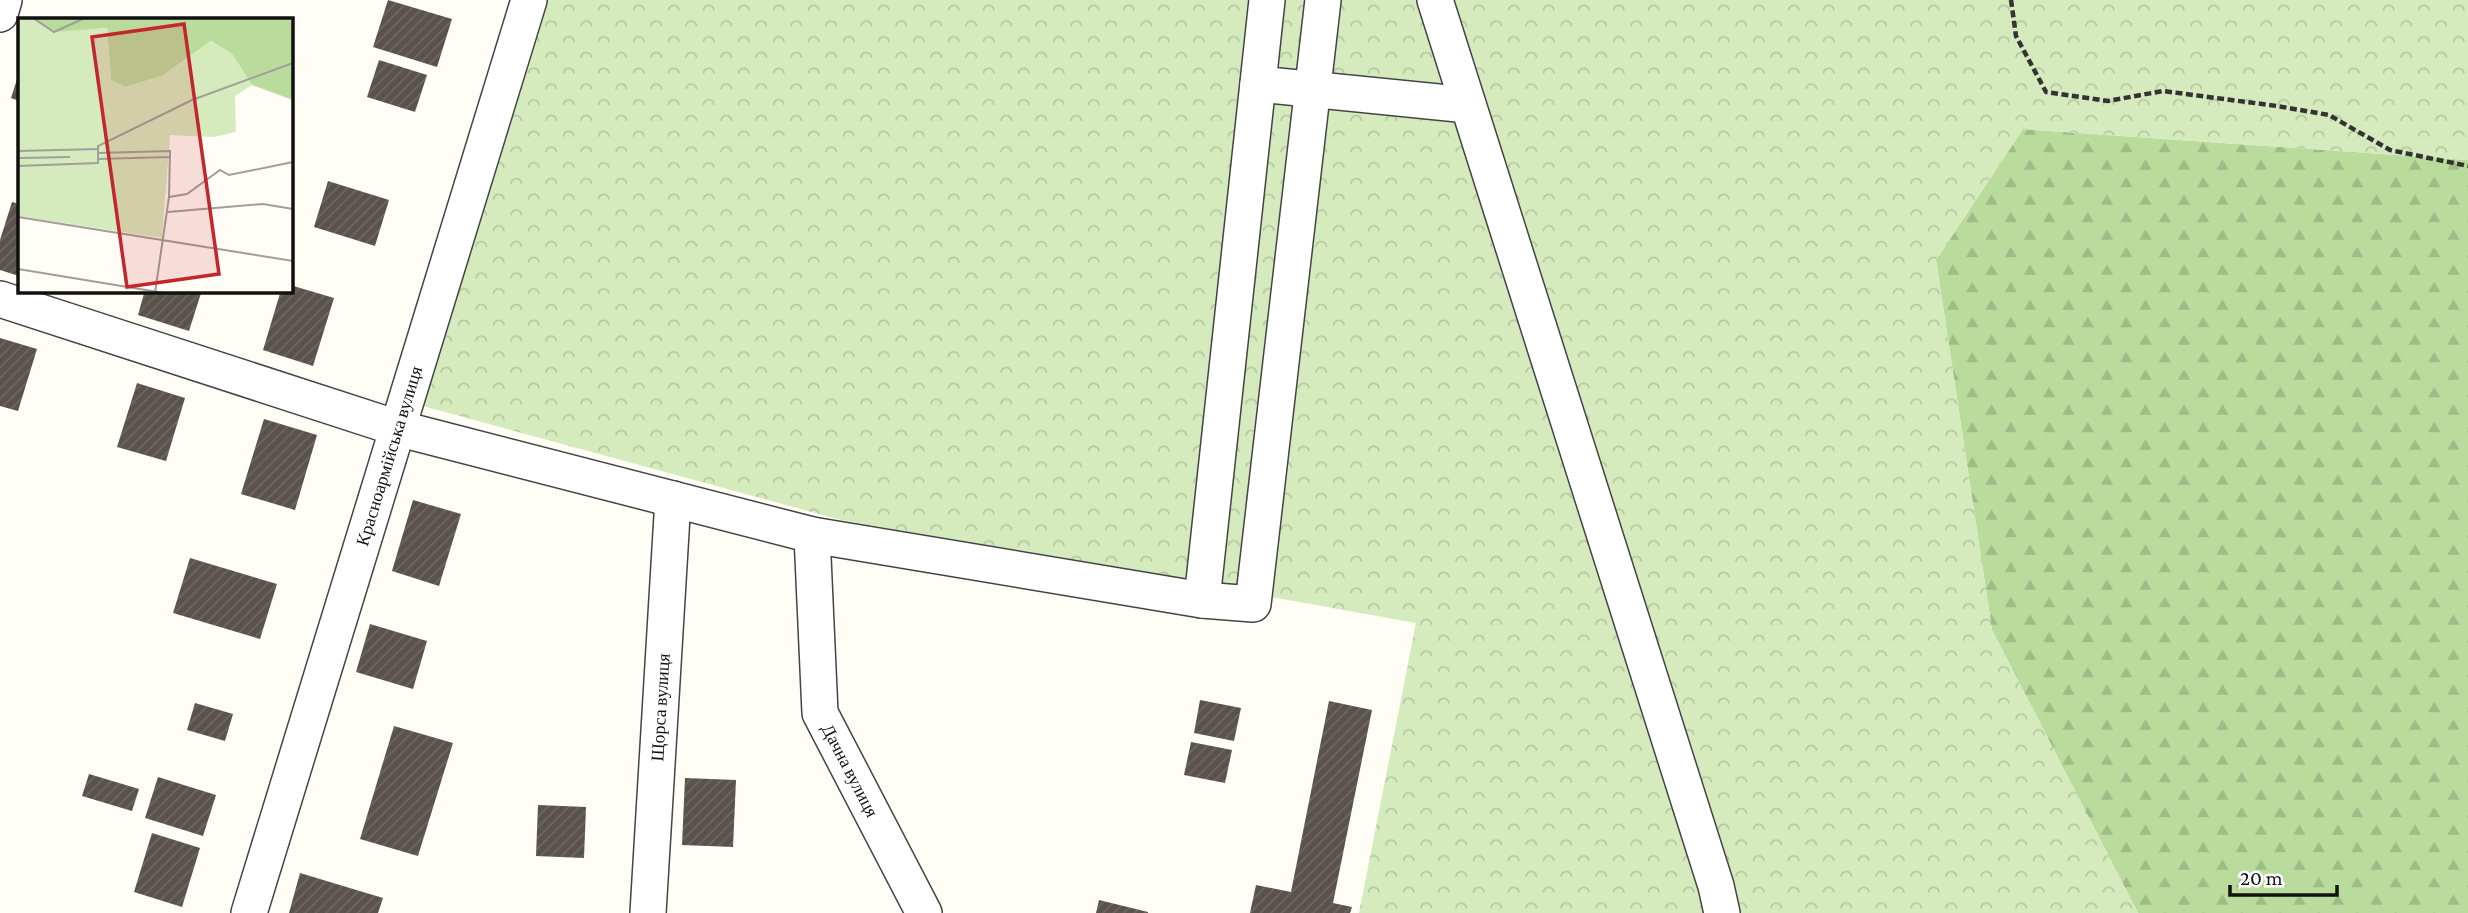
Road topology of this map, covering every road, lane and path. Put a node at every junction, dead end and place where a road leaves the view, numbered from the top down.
1 (4, 0) edge
2 (529, 0) edge
3 (1267, 0) edge
4 (1323, 0) edge
5 (1435, 0) edge
6 (2011, 0) edge
7 (0, 14) edge
8 (1258, 84) junction
9 (1313, 90) junction
10 (1468, 106) junction
11 (2468, 166) edge
12 (0, 299) edge
13 (397, 428) junction
14 (673, 499) junction
15 (812, 535) junction
16 (1202, 600) junction
17 (249, 913) edge
18 (648, 913) edge
19 (924, 913) edge
20 (1722, 913) edge

1 - 7 street
2 - 13 street, Красноармійська вулиця
3 - 8 street
4 - 9 street
5 - 10 street
6 - 11 path
8 - 9 street
8 - 16 street
9 - 10 street
9 - 16 street
10 - 20 street
12 - 13 street
13 - 14 street
13 - 17 street, Красноармійська вулиця
14 - 15 street
14 - 18 street, Щорса вулиця
15 - 16 street
15 - 19 street, Дачна вулиця

